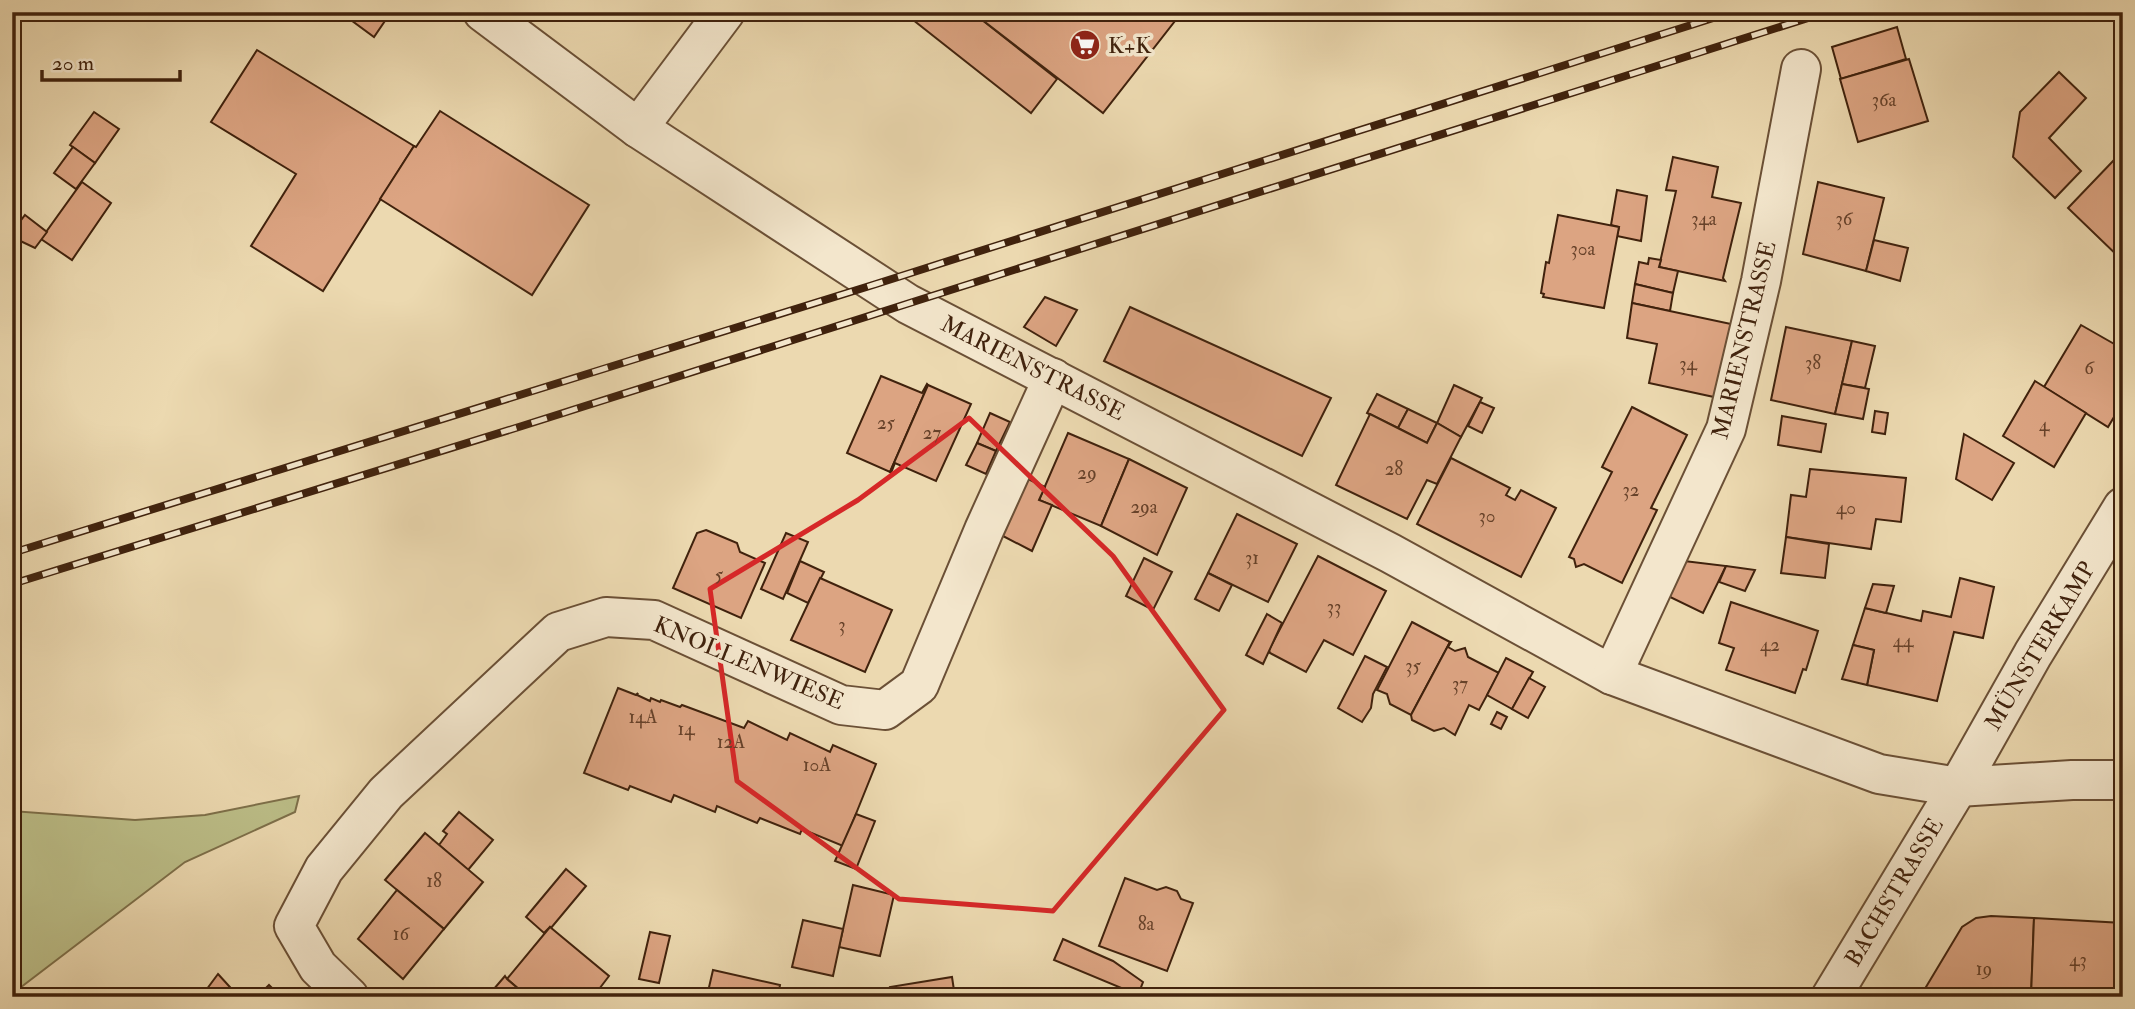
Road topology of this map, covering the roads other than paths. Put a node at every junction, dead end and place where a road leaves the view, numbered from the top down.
1 (483, 12) edge
2 (725, 12) edge
3 (1801, 69) dead end
4 (638, 128) junction
5 (1053, 379) junction
6 (2123, 507) edge
7 (1612, 675) junction
8 (2123, 780) edge
9 (1958, 786) junction
10 (349, 997) edge
11 (1831, 997) edge

1 - 4 street, MARIENSTRASSE
2 - 4 street
3 - 7 street, MARIENSTRASSE
4 - 5 street, MARIENSTRASSE
5 - 7 street, MARIENSTRASSE
5 - 10 street, KNOLLENWIESE
6 - 9 street, MÜNSTERKAMP
7 - 9 street, MARIENSTRASSE
8 - 9 street, MARIENSTRASSE
9 - 11 street, BACHSTRASSE

